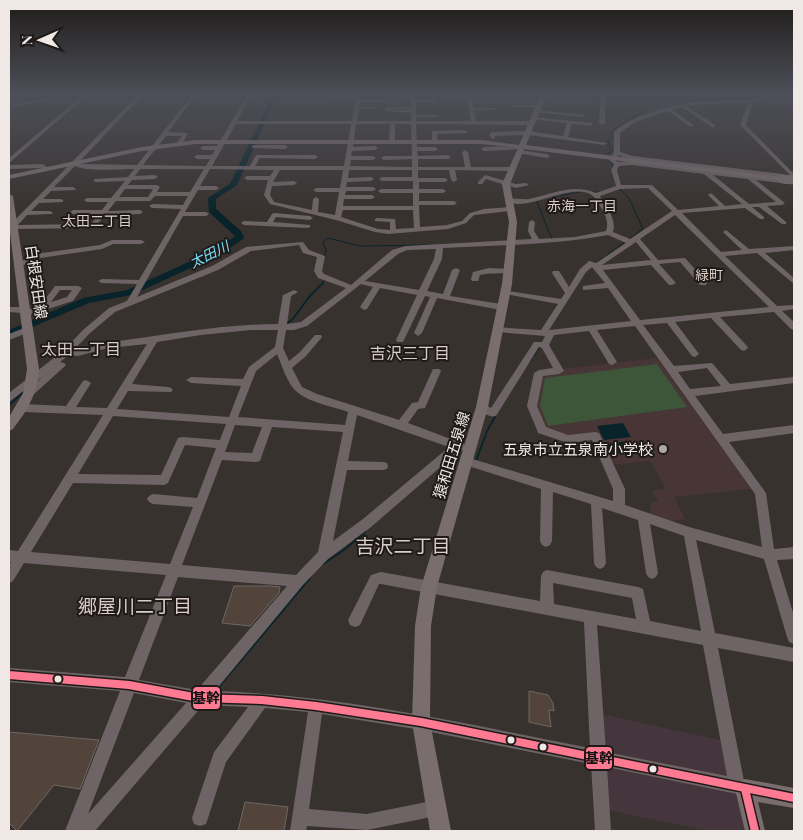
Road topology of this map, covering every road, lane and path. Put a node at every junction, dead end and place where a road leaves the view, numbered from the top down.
1 (41, 133) edge
2 (104, 133) edge
3 (227, 133) edge
4 (352, 133) edge
5 (392, 133) edge
6 (414, 133) edge
7 (434, 133) edge
8 (465, 133) edge
9 (496, 133) edge
10 (504, 133) edge
11 (517, 133) edge
12 (527, 133) edge
13 (534, 133) edge
14 (540, 133) edge
15 (549, 133) edge
16 (566, 133) edge
17 (617, 133) edge
18 (752, 133) edge
19 (164, 134) joint
20 (493, 137) dead end
21 (564, 138) junction
22 (575, 139) junction
23 (392, 142) junction
24 (467, 142) junction
25 (604, 142) dead end
26 (180, 143) junction
27 (221, 144) junction
28 (350, 145) junction
29 (435, 145) junction
30 (560, 145) dead end
31 (154, 147) junction
32 (254, 147) dead end
33 (203, 148) dead end
34 (285, 148) dead end
35 (375, 148) dead end
36 (484, 149) dead end
37 (415, 150) junction
38 (398, 152) dead end
39 (465, 152) dead end
40 (571, 153) junction
41 (214, 156) junction
42 (547, 156) dead end
43 (198, 157) dead end
44 (315, 157) dead end
45 (448, 157) dead end
46 (348, 158) junction
47 (373, 158) dead end
48 (384, 158) dead end
49 (615, 158) junction
50 (9, 161) edge
51 (75, 163) junction
52 (794, 165) edge
53 (9, 166) edge
54 (784, 166) junction
55 (118, 167) junction
56 (138, 167) junction
57 (252, 167) junction
58 (278, 167) junction
59 (346, 167) junction
60 (416, 168) junction
61 (452, 168) junction
62 (468, 168) junction
63 (46, 169) junction
64 (512, 169) junction
65 (206, 170) junction
66 (706, 172) junction
67 (179, 173) dead end
68 (9, 177) edge
69 (110, 177) dead end
70 (748, 177) junction
71 (155, 178) dead end
72 (247, 178) dead end
73 (129, 179) junction
74 (371, 179) dead end
75 (382, 179) dead end
76 (794, 179) edge
77 (96, 180) dead end
78 (344, 180) junction
79 (416, 180) junction
80 (445, 180) dead end
81 (454, 180) dead end
82 (272, 181) junction
83 (294, 183) dead end
84 (480, 183) dead end
85 (506, 183) junction
86 (526, 185) dead end
87 (123, 187) junction
88 (620, 187) junction
89 (216, 188) dead end
90 (48, 189) junction
91 (73, 189) dead end
92 (373, 189) dead end
93 (316, 190) dead end
94 (193, 191) junction
95 (381, 191) dead end
96 (416, 191) junction
97 (444, 191) dead end
98 (342, 192) junction
99 (153, 194) junction
100 (596, 195) junction
101 (9, 196) edge
102 (711, 196) dead end
103 (372, 197) dead end
104 (113, 199) junction
105 (87, 200) dead end
106 (316, 200) dead end
107 (38, 201) junction
108 (61, 201) dead end
109 (454, 203) dead end
110 (509, 205) junction
111 (761, 205) junction
112 (152, 206) dead end
113 (417, 206) junction
114 (747, 206) junction
115 (340, 208) junction
116 (724, 208) junction
117 (183, 210) junction
118 (206, 211) dead end
119 (73, 212) dead end
120 (140, 212) dead end
121 (675, 212) junction
122 (26, 213) junction
123 (50, 213) dead end
124 (103, 213) junction
125 (312, 214) junction
126 (338, 218) junction
127 (762, 218) dead end
128 (377, 220) dead end
129 (244, 222) dead end
130 (532, 222) dead end
131 (784, 223) dead end
132 (269, 224) junction
133 (308, 226) junction
134 (11, 228) edge
135 (448, 228) junction
136 (417, 230) junction
137 (393, 231) junction
138 (726, 232) dead end
139 (609, 233) junction
140 (633, 240) junction
141 (141, 242) dead end
142 (510, 242) junction
143 (537, 242) junction
144 (301, 243) junction
145 (451, 245) junction
146 (440, 246) junction
147 (794, 248) edge
148 (759, 251) junction
149 (748, 252) junction
150 (720, 254) junction
151 (655, 262) junction
152 (19, 265) junction
153 (598, 267) junction
154 (456, 270) dead end
155 (509, 271) junction
156 (556, 274) dead end
157 (475, 280) dead end
158 (102, 281) dead end
159 (142, 282) junction
160 (360, 282) junction
161 (794, 282) edge
162 (672, 283) dead end
163 (703, 283) dead end
164 (378, 284) junction
165 (611, 285) junction
166 (352, 288) junction
167 (586, 288) dead end
168 (294, 292) dead end
169 (422, 292) junction
170 (505, 292) junction
171 (569, 293) junction
172 (435, 294) junction
173 (446, 296) junction
174 (131, 301) junction
175 (563, 302) junction
176 (44, 307) dead end
177 (364, 307) dead end
178 (501, 307) junction
179 (794, 307) edge
180 (775, 309) junction
181 (9, 310) edge
182 (713, 315) junction
183 (27, 318) junction
184 (669, 320) junction
185 (638, 323) junction
186 (794, 327) edge
187 (280, 328) junction
188 (591, 328) junction
189 (497, 329) junction
190 (9, 330) edge
191 (418, 333) dead end
192 (546, 333) junction
193 (9, 337) edge
194 (318, 337) dead end
195 (154, 340) junction
196 (400, 340) dead end
197 (545, 346) junction
198 (279, 348) junction
199 (744, 348) dead end
200 (67, 352) junction
201 (78, 353) junction
202 (695, 354) dead end
203 (612, 362) dead end
204 (287, 367) junction
205 (672, 370) junction
206 (436, 371) dead end
207 (33, 380) junction
208 (191, 380) dead end
209 (794, 380) edge
210 (247, 383) junction
211 (86, 384) dead end
212 (125, 387) junction
213 (728, 388) junction
214 (168, 390) dead end
215 (30, 393) junction
216 (688, 393) junction
217 (9, 398) edge
218 (482, 407) junction
219 (23, 408) junction
220 (69, 410) junction
221 (353, 410) junction
222 (110, 412) junction
223 (232, 420) junction
224 (268, 423) junction
225 (401, 424) junction
226 (9, 426) edge
227 (350, 429) junction
228 (794, 429) edge
229 (720, 439) junction
230 (224, 444) junction
231 (464, 452) junction
232 (219, 456) junction
233 (343, 465) junction
234 (383, 466) dead end
235 (71, 478) junction
236 (547, 487) junction
237 (153, 499) dead end
238 (596, 501) junction
239 (201, 503) junction
240 (619, 508) junction
241 (643, 516) junction
242 (689, 532) junction
243 (546, 541) dead end
244 (794, 553) edge
245 (324, 555) junction
246 (769, 555) junction
247 (15, 556) edge
248 (600, 563) dead end
249 (175, 571) junction
250 (652, 573) dead end
251 (9, 577) edge
252 (299, 581) junction
253 (429, 587) junction
254 (547, 610) junction
255 (590, 618) junction
256 (355, 620) dead end
257 (644, 628) junction
258 (794, 637) edge
259 (709, 640) junction
260 (794, 655) edge
261 (9, 674) edge
262 (129, 686) junction
263 (199, 698) junction
264 (262, 700) junction
265 (316, 706) junction
266 (421, 722) junction
267 (598, 758) junction
268 (741, 788) junction
269 (794, 798) edge
270 (436, 808) junction
271 (200, 818) dead end
272 (299, 824) edge
273 (74, 831) edge
274 (84, 831) edge
275 (440, 831) edge
276 (603, 831) edge
277 (755, 831) edge

1 - 50 street
2 - 51 street
3 - 27 street
4 - 28 street
5 - 23 street
6 - 37 street
7 - 29 street
8 - 24 street
9 - 20 street
10 - 24 main road
11 - 36 street
12 - 64 main road
13 - 42 street
14 - 40 main road
15 - 21 street
16 - 21 street
17 - 49 street
18 - 54 street
19 - 26 street
19 - 31 street
21 - 22 street
21 - 30 street
22 - 25 street
22 - 40 street
23 - 28 main road
23 - 37 main road
24 - 29 main road
26 - 27 main road
26 - 31 main road
27 - 28 main road
27 - 33 street
27 - 41 street
28 - 35 street
28 - 46 street
29 - 37 main road
31 - 51 main road
31 - 56 street
32 - 34 street
37 - 38 street
37 - 45 street
37 - 48 street
37 - 60 street
39 - 62 street
40 - 49 main road
41 - 43 street
41 - 65 street
44 - 57 street
46 - 47 street
46 - 59 street
49 - 66 street
49 - 70 street
49 - 76 main road, bridge
49 - 88 street
51 - 55 street
51 - 63 main road
51 - 90 street
52 - 54 street
53 - 63 street
54 - 76 street
55 - 56 street
55 - 69 street
56 - 65 street
56 - 73 street
57 - 58 street
57 - 65 street
58 - 59 street
58 - 82 street
59 - 60 street
59 - 78 street
60 - 61 street
60 - 79 street
61 - 62 street
61 - 81 street
62 - 64 street
63 - 68 main road
64 - 85 main road
65 - 67 street
65 - 94 street
66 - 70 street
66 - 114 street
70 - 111 street
71 - 73 street
72 - 82 street
73 - 77 street
73 - 87 street
74 - 78 street
75 - 79 street
78 - 98 street
79 - 80 street
79 - 96 street
82 - 83 street
82 - 125 street
84 - 85 street
85 - 86 street
85 - 110 main road, 猿和田五泉線
87 - 99 street
87 - 104 street
88 - 100 street
88 - 121 street
89 - 94 street
90 - 91 street
90 - 107 street
92 - 98 street
93 - 98 street
94 - 99 street
94 - 117 street
95 - 96 street
96 - 97 street
96 - 113 street
98 - 103 street
98 - 115 street
99 - 104 street
100 - 110 street
100 - 139 street
101 - 134 main road, 白根安田線
102 - 116 street
104 - 105 street
104 - 124 street
106 - 125 street
107 - 108 street
107 - 122 street
109 - 113 street
110 - 135 street
110 - 142 main road, 猿和田五泉線
111 - 114 street
111 - 131 street
112 - 117 street
113 - 115 street
113 - 136 street
114 - 116 street
114 - 127 street
115 - 126 street
116 - 121 street
117 - 118 street
117 - 159 street
119 - 124 street
120 - 124 street
121 - 140 street
121 - 150 street
122 - 123 street
122 - 134 street
124 - 134 street
125 - 126 street
125 - 132 street
125 - 133 street
126 - 137 street
128 - 137 street
129 - 132 street
130 - 143 street
132 - 133 street
133 - 144 street
134 - 152 main road, 白根安田線
135 - 136 street
135 - 145 street
136 - 137 street
138 - 149 street
139 - 140 street
139 - 143 street
140 - 151 street
140 - 153 street
141 - 152 street
142 - 143 street
142 - 145 street
142 - 155 main road, 猿和田五泉線
144 - 166 street
144 - 174 street
145 - 146 street
146 - 160 street
146 - 169 street
147 - 148 street
148 - 149 street
148 - 161 street
149 - 150 street
150 - 180 street
151 - 153 street
151 - 162 street
151 - 163 street
152 - 183 main road, 白根安田線
153 - 165 street
153 - 171 street
154 - 173 street
155 - 157 street
155 - 170 main road, 猿和田五泉線
156 - 171 street
158 - 159 street
159 - 174 street
160 - 164 street
160 - 166 street
164 - 169 street
164 - 177 street
165 - 167 street
165 - 185 street
166 - 187 street
168 - 187 street
169 - 172 street
169 - 196 street
170 - 175 street
170 - 178 main road, 猿和田五泉線
171 - 175 street
172 - 173 street
172 - 191 street
173 - 178 street
174 - 200 street
175 - 192 street
176 - 183 street
178 - 189 main road, 猿和田五泉線
179 - 180 street
180 - 182 street
180 - 186 street
181 - 183 street
182 - 184 street
182 - 199 street
183 - 190 street
183 - 193 street
183 - 207 main road, 白根安田線
184 - 185 street
184 - 202 street
185 - 188 street
185 - 205 street
187 - 195 street
187 - 198 street
188 - 192 street
188 - 203 street
189 - 192 street
189 - 218 main road, 猿和田五泉線
192 - 197 street
194 - 204 street
195 - 201 street
195 - 212 street
197 - 218 street
197 - 240 street
198 - 204 street
198 - 210 street
200 - 201 street
200 - 207 street
201 - 215 street
204 - 221 street
205 - 213 street
205 - 216 street
206 - 225 street
207 - 215 main road, 白根安田線
207 - 217 street
208 - 210 street
209 - 213 street
210 - 223 street
211 - 220 street
212 - 214 street
212 - 222 street
213 - 216 street
215 - 219 main road, 白根安田線
216 - 229 street
218 - 231 main road, 猿和田五泉線
219 - 220 street
219 - 226 main road, 白根安田線
220 - 222 street
221 - 225 street
221 - 227 street
222 - 223 street
222 - 235 street
223 - 224 street
223 - 230 street
224 - 227 street
224 - 232 street
225 - 231 street
227 - 233 street
228 - 229 street
229 - 246 street
230 - 232 street
230 - 235 street
231 - 236 street
231 - 245 street
231 - 253 main road, 猿和田五泉線
232 - 239 street
233 - 234 street
233 - 245 street
235 - 247 street
236 - 238 street
236 - 243 street
237 - 239 street
238 - 240 street
238 - 248 street
239 - 249 street
240 - 241 street
241 - 242 street
241 - 250 street
242 - 246 street
242 - 259 street
244 - 246 street
245 - 252 street
246 - 258 street
247 - 249 street
247 - 251 street
249 - 252 street
249 - 262 street
252 - 263 street
253 - 254 street
253 - 256 street
253 - 266 main road, 猿和田五泉線
254 - 255 street
254 - 257 street
255 - 257 street
255 - 267 street
257 - 259 street
259 - 260 street
259 - 268 street
261 - 262 street
262 - 263 street
262 - 273 street
263 - 264 street
263 - 274 street
264 - 265 street
264 - 271 street
265 - 266 street
265 - 272 street
266 - 267 street
266 - 270 main road, 猿和田五泉線
267 - 268 street
267 - 276 street
268 - 269 main road
268 - 277 main road
270 - 272 street
270 - 275 main road, 猿和田五泉線

